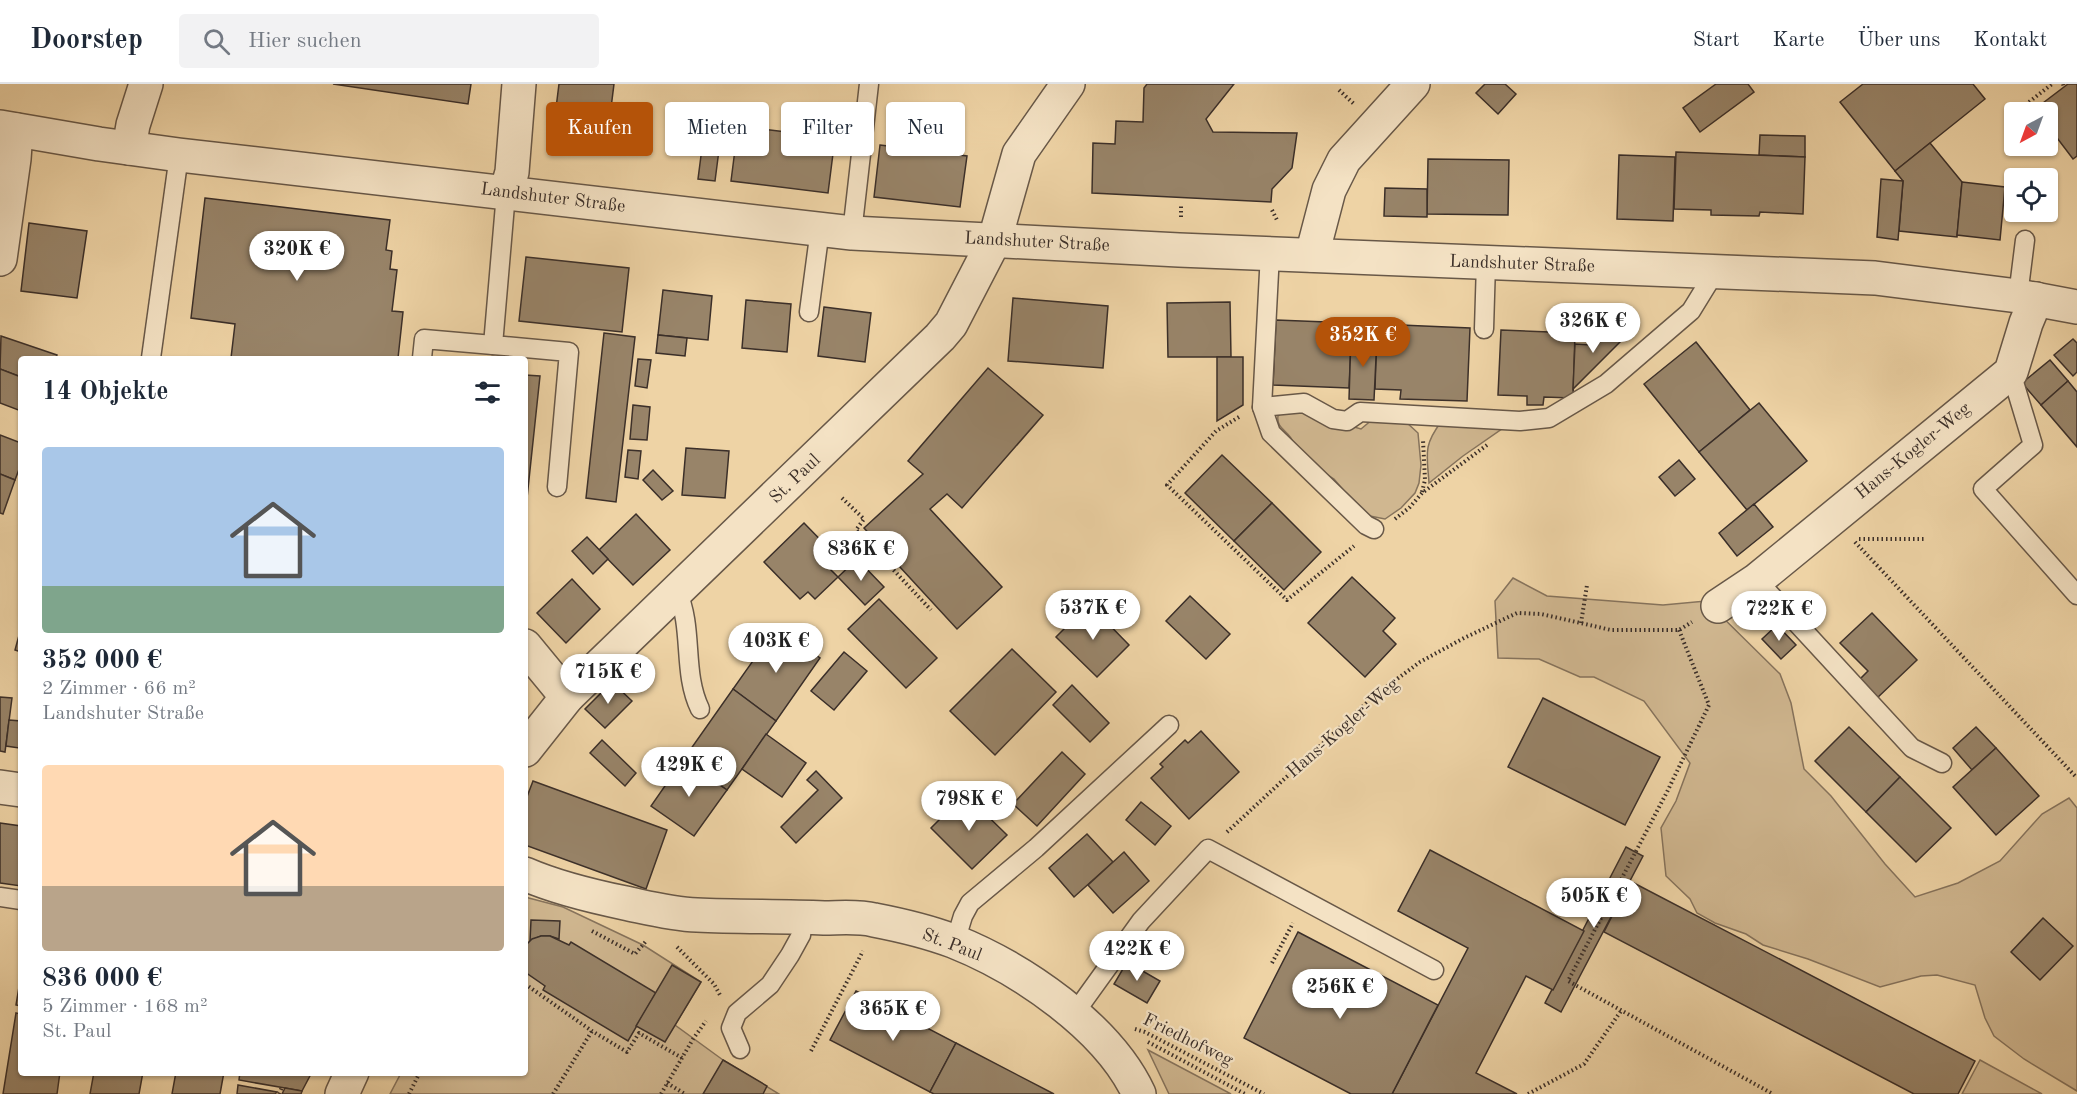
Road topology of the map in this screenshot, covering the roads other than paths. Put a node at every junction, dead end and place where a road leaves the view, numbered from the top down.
1 (146, 84) edge
2 (519, 84) edge
3 (869, 84) edge
4 (1068, 84) edge
5 (1413, 84) edge
6 (8, 129) edge
7 (129, 148) junction
8 (179, 155) junction
9 (506, 193) junction
10 (820, 229) junction
11 (852, 233) junction
12 (995, 240) junction
13 (2025, 240) dead end
14 (1270, 254) junction
15 (1312, 255) junction
16 (0, 259) edge
17 (1486, 262) junction
18 (1715, 272) junction
19 (2027, 298) junction
20 (2077, 307) edge
21 (809, 312) dead end
22 (1484, 329) dead end
23 (493, 345) junction
24 (151, 356) edge
25 (422, 356) edge
26 (2011, 372) junction
27 (1262, 407) junction
28 (557, 487) dead end
29 (1374, 529) road end
30 (1757, 580) junction
31 (677, 591) junction
32 (2077, 595) edge
33 (1718, 606) road end
34 (528, 650) edge
35 (567, 697) junction
36 (700, 709) dead end
37 (1169, 725) dead end
38 (528, 746) edge
39 (1942, 763) dead end
40 (0, 787) edge
41 (18, 790) edge
42 (528, 875) edge
43 (0, 897) edge
44 (18, 900) edge
45 (804, 917) junction
46 (955, 942) junction
47 (1434, 970) dead end
48 (1074, 1014) junction
49 (740, 1049) dead end
50 (1121, 1073) edge
51 (350, 1076) edge
52 (342, 1094) edge

1 - 7 street
2 - 9 street
3 - 11 lane
4 - 12 street, St. Paul
5 - 15 street
6 - 7 street, Landshuter Straße
6 - 16 street
7 - 8 street, Landshuter Straße
8 - 9 street, Landshuter Straße
8 - 24 lane
9 - 10 street, Landshuter Straße
9 - 23 lane
10 - 11 street, Landshuter Straße
10 - 21 lane
11 - 12 street, Landshuter Straße
12 - 14 street, Landshuter Straße
12 - 31 street, St. Paul
13 - 19 lane
14 - 15 street, Landshuter Straße
14 - 27 lane
15 - 17 street, Landshuter Straße
17 - 18 street, Landshuter Straße
17 - 22 lane
18 - 19 street, Landshuter Straße
18 - 27 lane
19 - 20 street, Landshuter Straße
19 - 26 street
23 - 25 lane
23 - 28 lane
26 - 30 street, Hans-Kogler-Weg
26 - 32 lane
27 - 29 lane
30 - 33 street, Hans-Kogler-Weg
30 - 39 lane
31 - 35 street, St. Paul
31 - 36 lane
34 - 35 street
35 - 38 street, St. Paul
37 - 46 lane
40 - 41 street
42 - 45 street, St. Paul
43 - 44 lane
45 - 46 street, St. Paul
45 - 49 lane
46 - 48 street, St. Paul
47 - 48 lane
48 - 50 street, St. Paul
51 - 52 street

